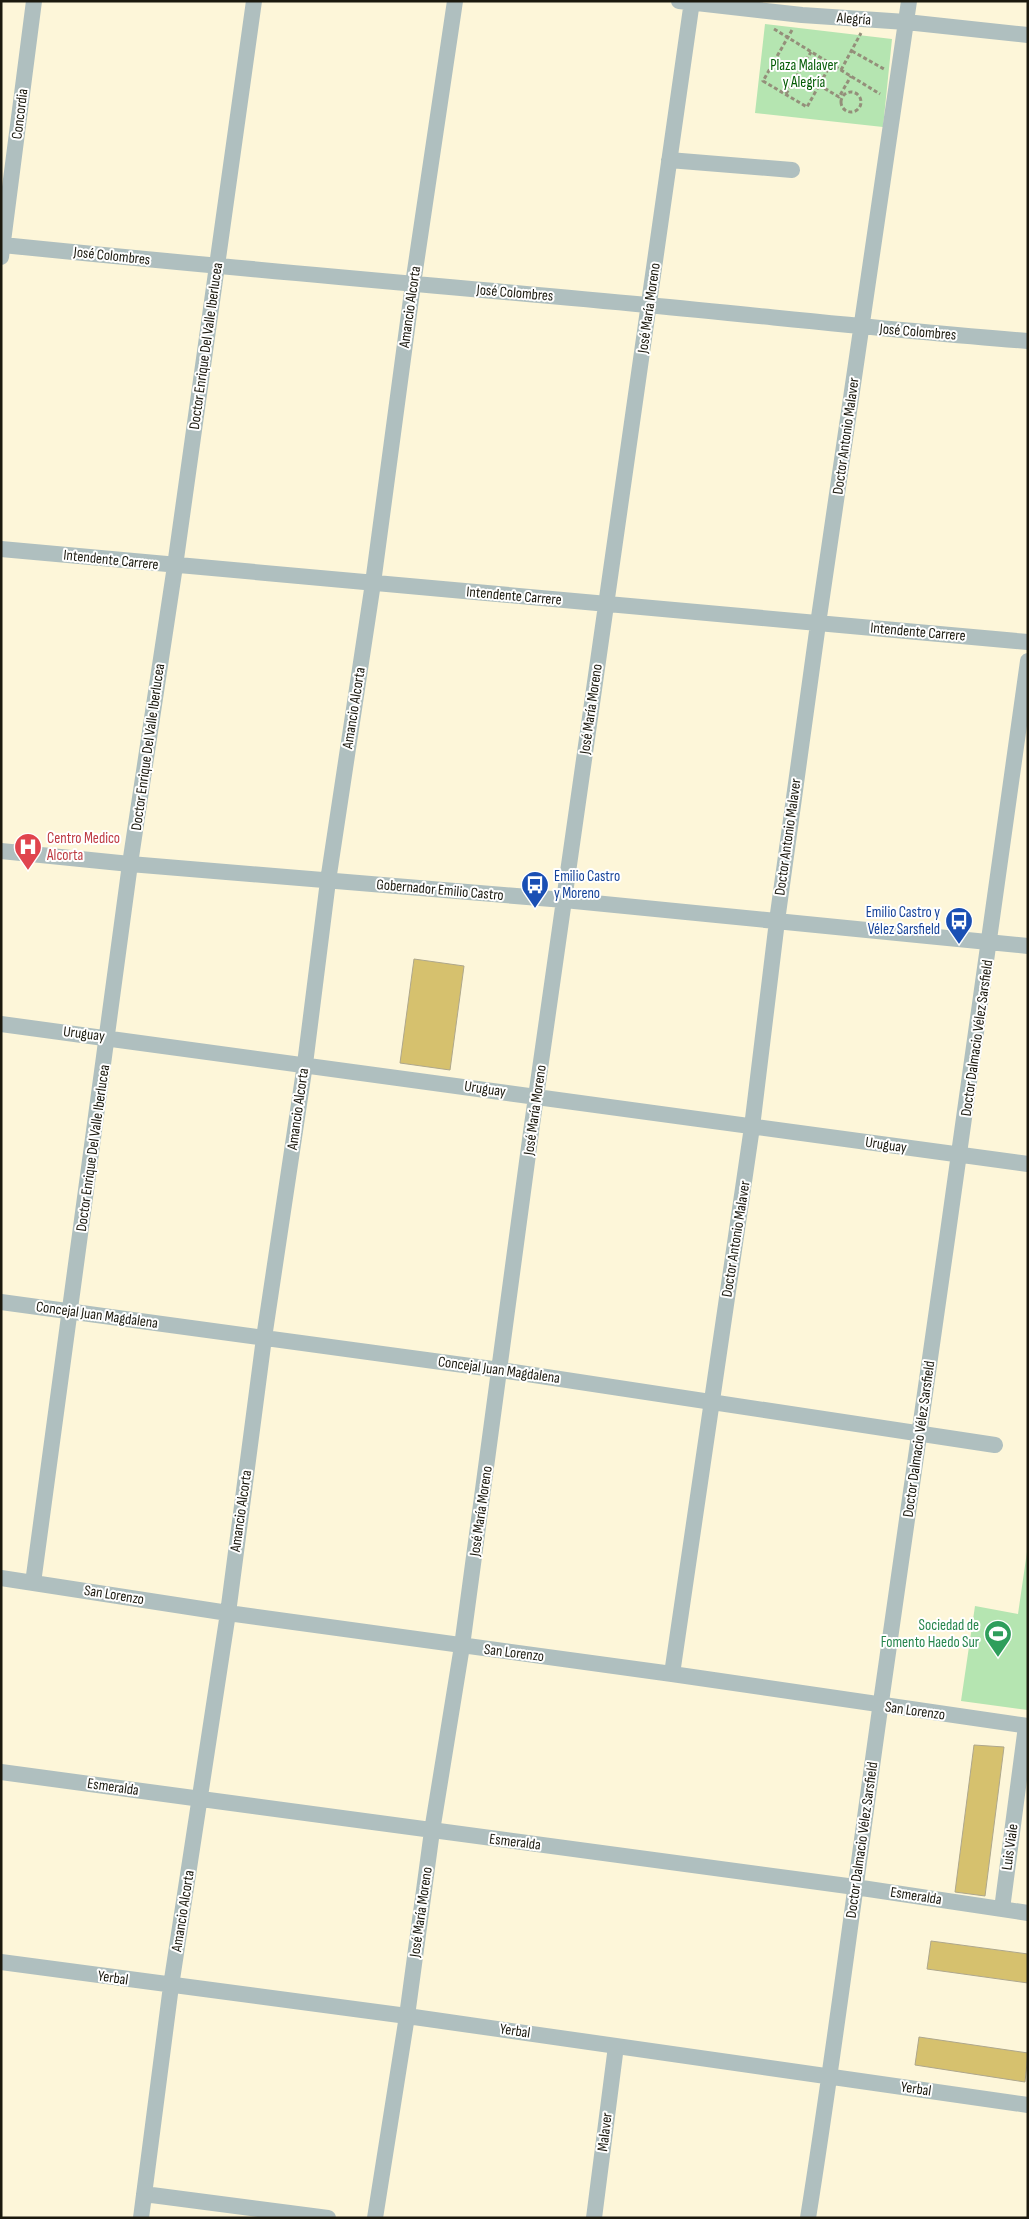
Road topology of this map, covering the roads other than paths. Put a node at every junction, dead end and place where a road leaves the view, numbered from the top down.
1 (34, 1) edge
2 (254, 1) edge
3 (455, 1) edge
4 (909, 1) edge
5 (688, 2) edge
6 (906, 22) junction
7 (1028, 35) edge
8 (670, 160) junction
9 (792, 170) dead end
10 (2, 251) edge
11 (217, 267) junction
12 (413, 284) junction
13 (649, 305) junction
14 (862, 327) junction
15 (1028, 341) edge
16 (1, 549) edge
17 (175, 566) junction
18 (373, 583) junction
19 (605, 605) junction
20 (818, 624) junction
21 (1028, 642) edge
22 (1028, 660) edge
23 (1, 851) edge
24 (130, 864) junction
25 (328, 881) junction
26 (564, 900) junction
27 (777, 921) junction
28 (990, 943) junction
29 (1028, 946) edge
30 (1, 1024) edge
31 (108, 1038) junction
32 (304, 1064) junction
33 (536, 1096) junction
34 (752, 1127) junction
35 (960, 1155) junction
36 (1028, 1164) edge
37 (1, 1302) edge
38 (70, 1311) junction
39 (264, 1338) junction
40 (500, 1370) junction
41 (711, 1402) junction
42 (920, 1433) junction
43 (995, 1445) dead end
44 (1, 1578) edge
45 (33, 1582) junction
46 (228, 1613) junction
47 (462, 1646) junction
48 (672, 1674) junction
49 (880, 1706) junction
50 (1027, 1726) edge
51 (1, 1772) edge
52 (201, 1799) junction
53 (432, 1831) junction
54 (855, 1887) junction
55 (1002, 1909) junction
56 (1028, 1913) edge
57 (1, 1962) edge
58 (171, 1986) junction
59 (407, 2016) junction
60 (616, 2046) junction
61 (831, 2078) junction
62 (1028, 2105) edge
63 (144, 2194) junction
64 (141, 2218) edge
65 (328, 2218) edge
66 (375, 2218) edge
67 (594, 2218) edge
68 (808, 2218) edge

1 - 10 street, Concordia
2 - 11 street, Doctor Enrique Del Valle Iberlucea
3 - 12 street, Amancio Alcorta
4 - 6 street, Doctor Antonio Malaver
5 - 6 street, Alegría
5 - 8 street, José María Moreno
6 - 7 street, Alegría
6 - 14 street, Doctor Antonio Malaver
8 - 9 street
8 - 13 street, José María Moreno
10 - 11 street, José Colombres
11 - 12 street, José Colombres
11 - 17 street, Doctor Enrique Del Valle Iberlucea
12 - 13 street, José Colombres
12 - 18 street, Amancio Alcorta
13 - 14 street, José Colombres
13 - 19 street, José María Moreno
14 - 15 street, José Colombres
14 - 20 street, Doctor Antonio Malaver
16 - 17 street, Intendente Carrere
17 - 18 street, Intendente Carrere
17 - 24 street, Doctor Enrique Del Valle Iberlucea
18 - 19 street, Intendente Carrere
18 - 25 street, Amancio Alcorta
19 - 20 street, Intendente Carrere
19 - 26 street, José María Moreno
20 - 21 street, Intendente Carrere
20 - 27 street, Doctor Antonio Malaver
22 - 28 street, Doctor Dalmacio Vélez Sarsfield
23 - 24 street, Gobernador Emilio Castro
24 - 25 street, Gobernador Emilio Castro
24 - 31 street, Doctor Enrique Del Valle Iberlucea
25 - 26 street, Gobernador Emilio Castro
25 - 32 street, Amancio Alcorta
26 - 27 street, Gobernador Emilio Castro
26 - 33 street, José María Moreno
27 - 28 street, Gobernador Emilio Castro
27 - 34 street, Doctor Antonio Malaver
28 - 29 street, Gobernador Emilio Castro
28 - 35 street, Doctor Dalmacio Vélez Sarsfield
30 - 31 street, Uruguay
31 - 32 street, Uruguay
31 - 38 street, Doctor Enrique Del Valle Iberlucea
32 - 33 street, Uruguay
32 - 39 street, Amancio Alcorta
33 - 34 street, Uruguay
33 - 40 street, José María Moreno
34 - 35 street, Uruguay
34 - 41 street, Doctor Antonio Malaver
35 - 36 street, Uruguay
35 - 42 street, Doctor Dalmacio Vélez Sarsfield
37 - 38 street, Concejal Juan Magdalena
38 - 39 street, Concejal Juan Magdalena
38 - 45 street, Doctor Enrique Del Valle Iberlucea
39 - 40 street, Concejal Juan Magdalena
39 - 46 street, Amancio Alcorta
40 - 41 street, Concejal Juan Magdalena
40 - 47 street, José María Moreno
41 - 42 street, Concejal Juan Magdalena
41 - 48 street, Doctor Antonio Malaver
42 - 43 street, Concejal Juan Magdalena
42 - 49 street, Doctor Dalmacio Vélez Sarsfield
44 - 45 street, San Lorenzo
45 - 46 street, San Lorenzo
46 - 47 street, San Lorenzo
46 - 52 street, Amancio Alcorta
47 - 48 street, San Lorenzo
47 - 53 street, José María Moreno
48 - 49 street, San Lorenzo
49 - 50 street, San Lorenzo
49 - 54 street, Doctor Dalmacio Vélez Sarsfield
50 - 55 street, Luis Viale
51 - 52 street, Esmeralda
52 - 53 street, Esmeralda
52 - 58 street, Amancio Alcorta
53 - 54 street, Esmeralda
53 - 59 street, José María Moreno
54 - 55 street, Esmeralda
54 - 61 street, Doctor Dalmacio Vélez Sarsfield
55 - 56 street, Esmeralda
57 - 58 street, Yerbal
58 - 59 street, Yerbal
58 - 63 street, Amancio Alcorta
59 - 60 street, Yerbal
59 - 66 street, José María Moreno
60 - 61 street, Yerbal
60 - 67 street, Malaver
61 - 62 street, Yerbal
61 - 68 street, Doctor Dalmacio Vélez Sarsfield
63 - 64 street, Amancio Alcorta
63 - 65 street

